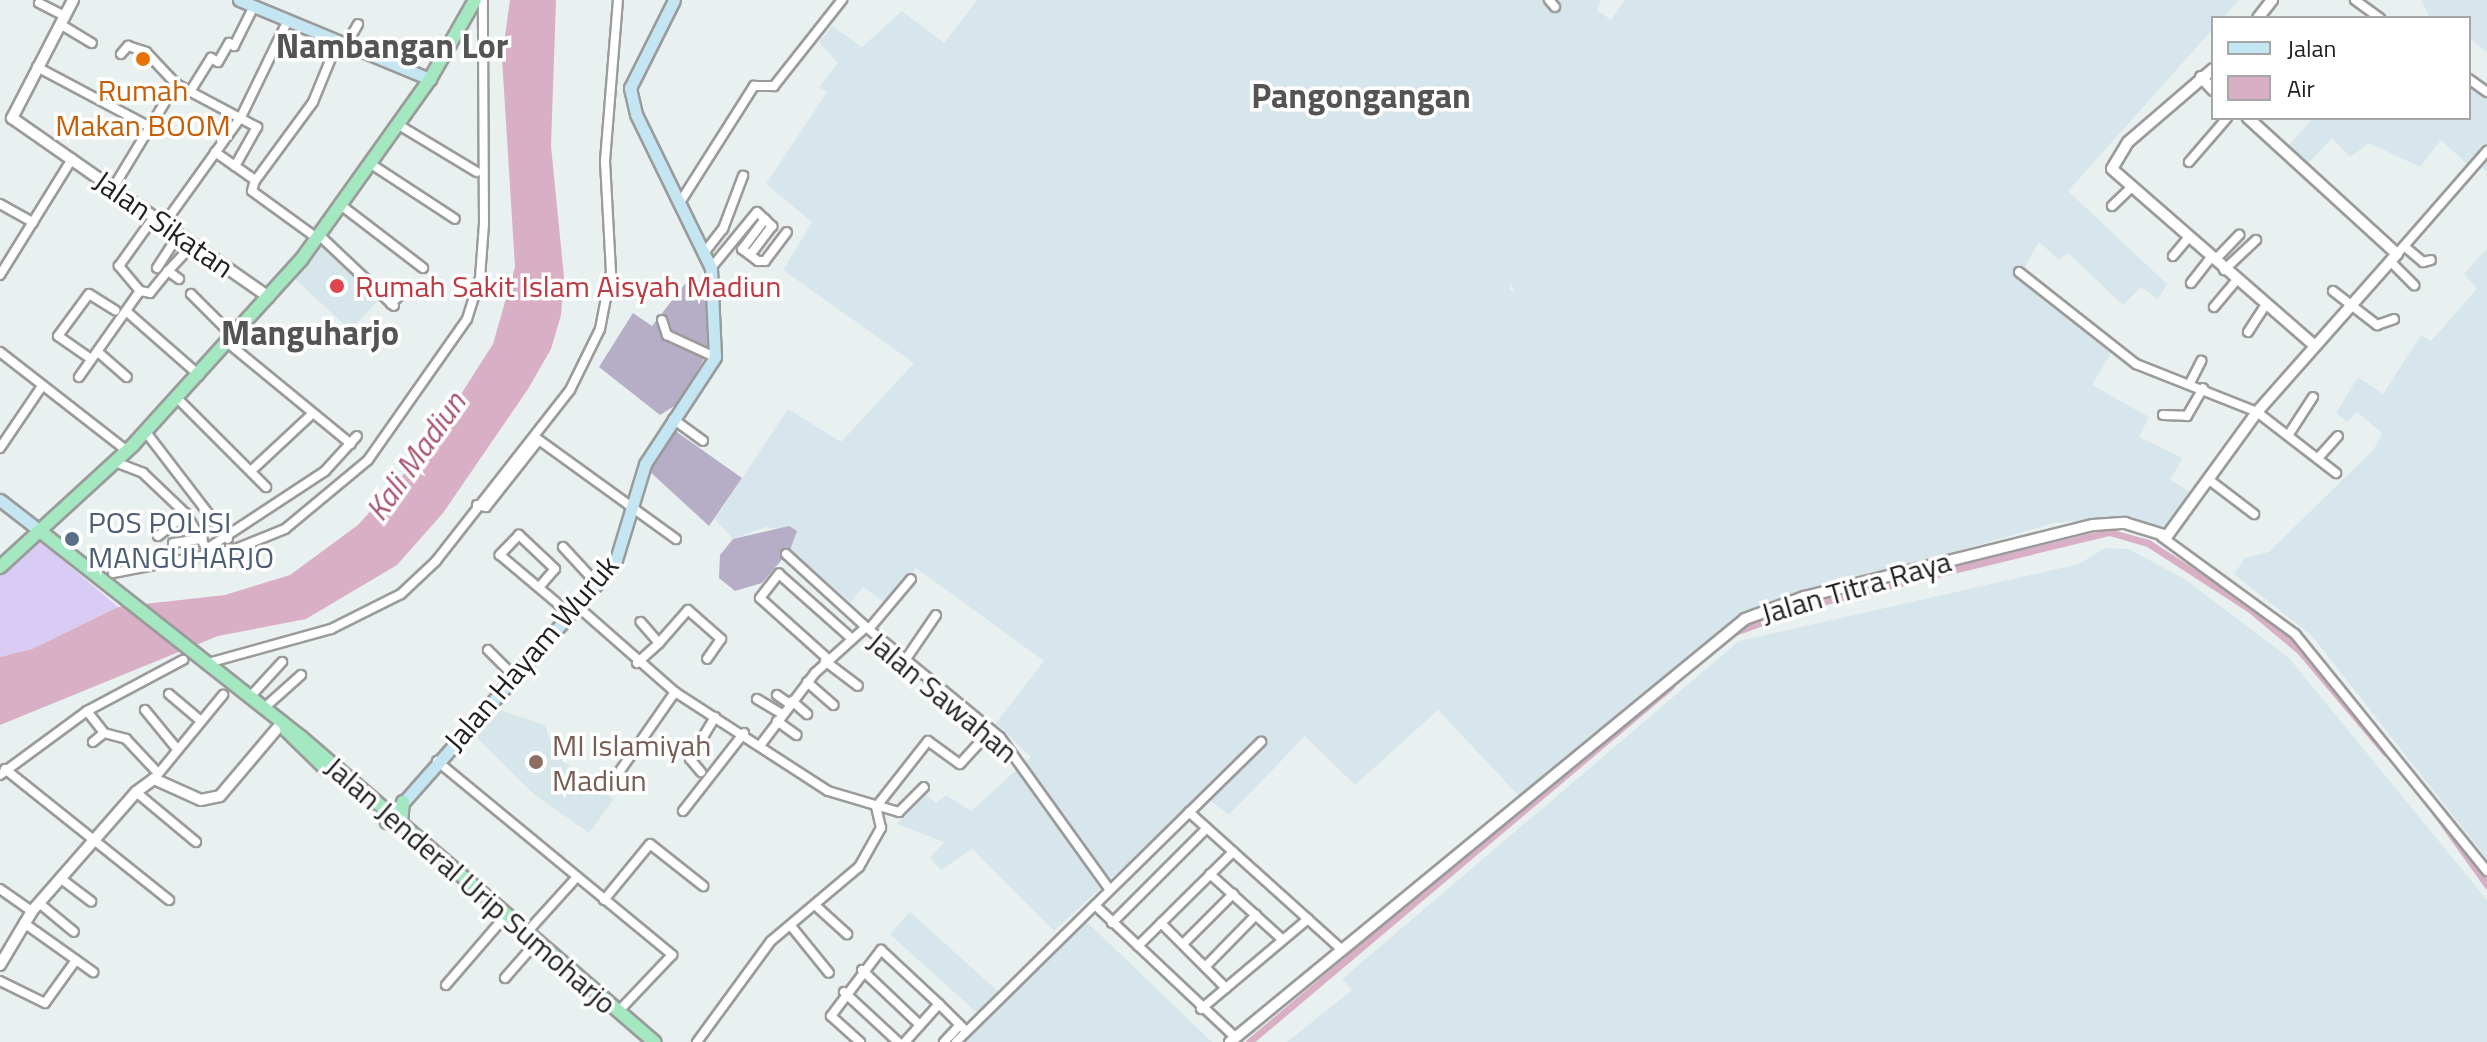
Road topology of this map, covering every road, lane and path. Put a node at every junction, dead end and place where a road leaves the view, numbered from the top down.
1 (73, 0) edge
2 (239, 0) edge
3 (475, 0) edge
4 (483, 0) edge
5 (618, 0) edge
6 (674, 0) edge
7 (842, 0) edge
8 (2272, 0) edge
9 (2355, 0) edge
10 (39, 3) dead end
11 (254, 6) junction
12 (2260, 16) edge
13 (2377, 16) edge
14 (62, 20) junction
15 (288, 20) junction
16 (358, 24) dead end
17 (92, 43) dead end
18 (342, 43) junction
19 (121, 54) dead end
20 (37, 67) junction
21 (2211, 70) edge
22 (2201, 77) junction
23 (430, 79) junction
24 (176, 84) junction
25 (2211, 88) edge
26 (191, 90) junction
27 (0, 114) edge
28 (12, 117) junction
29 (241, 117) junction
30 (2225, 120) edge
31 (2250, 120) edge
32 (397, 124) junction
33 (150, 127) junction
34 (2487, 151) edge
35 (215, 152) junction
36 (72, 159) junction
37 (2189, 162) dead end
38 (371, 164) junction
39 (235, 166) junction
40 (477, 172) dead end
41 (743, 176) dead end
42 (255, 181) junction
43 (2132, 187) junction
44 (113, 188) junction
45 (0, 204) edge
46 (679, 204) junction
47 (342, 206) junction
48 (2112, 206) dead end
49 (455, 219) dead end
50 (765, 219) junction
51 (159, 221) junction
52 (33, 222) junction
53 (744, 226) junction
54 (787, 232) dead end
55 (179, 234) junction
56 (753, 234) junction
57 (2239, 235) dead end
58 (318, 236) junction
59 (2188, 238) junction
60 (2256, 240) dead end
61 (761, 241) junction
62 (732, 242) junction
63 (193, 244) junction
64 (746, 252) junction
65 (704, 253) junction
66 (2398, 254) junction
67 (2173, 256) dead end
68 (2213, 258) junction
69 (2431, 260) dead end
70 (157, 268) dead end
71 (423, 268) dead end
72 (711, 268) junction
73 (2224, 270) junction
74 (168, 271) junction
75 (2019, 272) dead end
76 (0, 275) edge
77 (179, 279) dead end
78 (2236, 281) junction
79 (2191, 283) dead end
80 (2414, 285) dead end
81 (140, 291) junction
82 (2333, 291) dead end
83 (402, 293) dead end
84 (191, 294) dead end
85 (269, 297) junction
86 (2353, 305) junction
87 (2214, 307) dead end
88 (2264, 307) junction
89 (115, 310) dead end
90 (127, 312) junction
91 (2394, 319) dead end
92 (662, 320) dead end
93 (2248, 332) dead end
94 (231, 340) junction
95 (2315, 346) junction
96 (0, 352) edge
97 (94, 355) junction
98 (715, 357) junction
99 (2201, 361) dead end
100 (199, 375) junction
101 (79, 377) dead end
102 (127, 377) dead end
103 (2190, 383) junction
104 (42, 386) junction
105 (2203, 388) junction
106 (2313, 397) dead end
107 (177, 398) junction
108 (2257, 412) junction
109 (312, 414) junction
110 (2163, 415) dead end
111 (673, 419) junction
112 (145, 431) junction
113 (2289, 434) junction
114 (2338, 436) dead end
115 (703, 441) dead end
116 (0, 448) edge
117 (127, 451) junction
118 (2319, 457) junction
119 (115, 462) junction
120 (252, 470) junction
121 (2336, 473) dead end
122 (2208, 479) junction
123 (266, 487) dead end
124 (0, 500) edge
125 (477, 505) junction
126 (632, 506) junction
127 (186, 514) junction
128 (2254, 514) dead end
129 (42, 532) junction
130 (158, 536) dead end
131 (2162, 537) junction
132 (228, 539) junction
133 (676, 539) dead end
134 (173, 543) dead end
135 (563, 547) dead end
136 (206, 548) junction
137 (786, 554) dead end
138 (0, 567) edge
139 (113, 573) dead end
140 (911, 579) dead end
141 (597, 584) junction
142 (541, 585) junction
143 (573, 610) junction
144 (936, 615) dead end
145 (641, 622) dead end
146 (868, 628) junction
147 (851, 638) junction
148 (659, 643) junction
149 (488, 650) dead end
150 (707, 659) dead end
151 (906, 659) junction
152 (183, 660) dead end
153 (827, 660) junction
154 (204, 661) junction
155 (282, 662) dead end
156 (637, 663) junction
157 (301, 675) dead end
158 (513, 675) junction
159 (807, 682) junction
160 (858, 686) dead end
161 (675, 692) junction
162 (169, 694) dead end
163 (223, 695) dead end
164 (777, 695) dead end
165 (249, 699) junction
166 (757, 699) dead end
167 (791, 702) junction
168 (833, 705) dead end
169 (145, 710) dead end
170 (262, 710) junction
171 (87, 711) junction
172 (807, 714) dead end
173 (715, 717) junction
174 (779, 718) junction
175 (201, 721) junction
176 (283, 728) junction
177 (991, 730) junction
178 (104, 733) junction
179 (744, 733) junction
180 (796, 735) dead end
181 (93, 742) dead end
182 (1261, 742) dead end
183 (762, 743) junction
184 (177, 749) junction
185 (436, 760) junction
186 (2, 772) edge
187 (701, 772) dead end
188 (156, 775) junction
189 (615, 778) dead end
190 (924, 787) dead end
191 (136, 792) junction
192 (403, 802) joint
193 (876, 807) junction
194 (683, 811) dead end
195 (1189, 812) junction
196 (393, 821) junction
197 (1207, 828) junction
198 (91, 842) junction
199 (196, 842) dead end
200 (1233, 852) junction
201 (2487, 871) edge
202 (1210, 874) junction
203 (60, 878) junction
204 (576, 878) junction
205 (703, 886) dead end
206 (0, 889) edge
207 (1110, 890) junction
208 (1233, 894) junction
209 (169, 900) dead end
210 (604, 900) junction
211 (91, 901) dead end
212 (1095, 905) junction
213 (816, 906) junction
214 (35, 907) junction
215 (1256, 915) junction
216 (1308, 919) junction
217 (502, 920) junction
218 (24, 923) junction
219 (1112, 923) junction
220 (1161, 923) junction
221 (791, 926) junction
222 (528, 931) junction
223 (74, 932) dead end
224 (847, 934) dead end
225 (1283, 940) junction
226 (1183, 944) junction
227 (533, 946) junction
228 (1138, 946) junction
229 (1341, 949) junction
230 (76, 960) junction
231 (0, 965) edge
232 (1205, 967) junction
233 (862, 970) junction
234 (93, 972) dead end
235 (829, 973) dead end
236 (505, 978) dead end
237 (0, 981) edge
238 (446, 985) dead end
239 (1226, 988) junction
240 (844, 992) junction
241 (939, 1004) junction
242 (1201, 1009) junction
243 (618, 1012) junction
244 (920, 1025) junction
245 (963, 1028) junction
246 (1232, 1040) edge
247 (643, 1042) edge
248 (654, 1042) edge
249 (697, 1042) edge
250 (860, 1042) edge
251 (898, 1042) edge
252 (905, 1042) edge
253 (944, 1042) edge
254 (956, 1042) edge

1 - 14 street
2 - 11 main road
3 - 23 highway
4 - 136 street
5 - 125 street
6 - 46 main road
7 - 46 street
8 - 12 street
9 - 13 street
10 - 14 street
11 - 15 main road
11 - 26 street
14 - 17 street
14 - 20 street
15 - 18 main road
15 - 29 street
16 - 18 street
18 - 23 main road
18 - 42 street
19 - 24 street
20 - 28 street
20 - 33 street
21 - 22 street
22 - 25 street
22 - 43 street
23 - 32 highway
24 - 26 street
24 - 33 street
26 - 29 street
27 - 28 street
28 - 36 street, Jalan Sikatan
29 - 35 street
29 - 39 street
30 - 37 street
31 - 66 street
32 - 38 highway
32 - 40 street
33 - 44 street
34 - 66 street
35 - 39 street
35 - 51 street
36 - 44 street, Jalan Sikatan
36 - 52 street
38 - 47 highway
38 - 49 street
39 - 42 street
41 - 65 street
42 - 58 street
43 - 48 street
43 - 59 street
44 - 51 street, Jalan Sikatan
45 - 52 street
46 - 65 main road
47 - 58 highway
47 - 71 street
50 - 53 street
50 - 56 street
50 - 61 street
51 - 55 street, Jalan Sikatan
51 - 81 street
52 - 76 street
53 - 56 street
53 - 62 street
54 - 64 street
55 - 63 street, Jalan Sikatan
55 - 70 street
56 - 61 street
56 - 64 street
57 - 68 street
58 - 83 street
58 - 85 highway
59 - 67 street
59 - 68 street
60 - 73 street
61 - 64 street
62 - 64 street
62 - 72 street
63 - 74 street
63 - 85 street, Jalan Sikatan
65 - 72 main road
66 - 69 street
66 - 80 street
66 - 86 street
68 - 73 street
68 - 79 street
72 - 98 main road
73 - 78 street
74 - 77 street
74 - 81 street
75 - 103 street
78 - 87 street
78 - 88 street
81 - 90 street
82 - 86 street
84 - 94 street
85 - 94 highway
86 - 91 street
86 - 95 street
88 - 93 street
88 - 95 street
89 - 97 street
90 - 97 street
90 - 100 street
92 - 98 street
94 - 100 highway
94 - 109 street
95 - 108 street
96 - 104 street
97 - 101 street
97 - 102 street
98 - 111 main road, Jalan Hayam Wuruk
99 - 103 street
100 - 107 highway
103 - 105 street
104 - 116 street
104 - 117 street
105 - 108 street
105 - 110 street
106 - 113 street
107 - 112 highway
107 - 120 street
108 - 113 street
108 - 122 street
109 - 120 street
109 - 132 street
111 - 115 street
111 - 126 main road, Jalan Hayam Wuruk
112 - 117 highway
112 - 132 street
113 - 118 street
114 - 118 street
117 - 119 highway
118 - 121 street
119 - 127 street
119 - 129 highway
120 - 123 street
122 - 128 street
122 - 131 street
124 - 129 main road
125 - 126 street
125 - 154 street
126 - 133 street
126 - 141 main road, Jalan Hayam Wuruk
127 - 130 street
127 - 136 street
129 - 138 highway
129 - 154 highway, Jalan Jenderal Urip Sumoharjo
131 - 201 street
131 - 229 street, Jalan Titra Raya
132 - 136 street
134 - 136 street
135 - 141 street
136 - 139 street
137 - 146 street
140 - 146 street
141 - 143 main road, Jalan Hayam Wuruk
142 - 142 street
142 - 143 street
143 - 156 street
143 - 158 main road, Jalan Hayam Wuruk
144 - 151 street
145 - 148 street
146 - 147 street, Jalan Sawahan
146 - 151 street, Jalan Sawahan
147 - 153 street, Jalan Sawahan
147 - 153 street
148 - 150 street
148 - 156 street
149 - 158 street
151 - 177 street, Jalan Sawahan
152 - 171 street
153 - 159 street, Jalan Sawahan
153 - 160 street
154 - 165 highway, Jalan Jenderal Urip Sumoharjo
155 - 165 street
156 - 161 street
157 - 170 street
158 - 185 main road, Jalan Hayam Wuruk
159 - 167 street, Jalan Sawahan
159 - 168 street
161 - 173 street
161 - 189 street
162 - 175 street
163 - 175 street
164 - 167 street
165 - 170 highway, Jalan Jenderal Urip Sumoharjo
166 - 174 street
167 - 172 street
167 - 174 street, Jalan Sawahan
169 - 184 street
170 - 176 highway, Jalan Jenderal Urip Sumoharjo
171 - 178 street
171 - 186 street
173 - 179 street
173 - 187 street
174 - 180 street
174 - 183 street, Jalan Sawahan
175 - 184 street
176 - 188 street
176 - 196 highway, Jalan Jenderal Urip Sumoharjo
177 - 193 street
177 - 207 street, Jalan Sawahan
178 - 181 street
178 - 188 street
179 - 183 street
179 - 194 street
182 - 195 street
183 - 193 street
184 - 188 street
185 - 192 main road, Jalan Hayam Wuruk
185 - 204 street
186 - 198 street
188 - 191 street
190 - 193 street
191 - 198 street
191 - 199 street
192 - 196 highway
193 - 213 street
195 - 197 street
195 - 207 street
196 - 217 highway, Jalan Jenderal Urip Sumoharjo
196 - 222 highway, Jalan Jenderal Urip Sumoharjo
197 - 200 street
197 - 219 street
198 - 203 street
198 - 209 street
200 - 202 street
200 - 216 street
202 - 208 street
202 - 220 street
203 - 211 street
203 - 214 street
204 - 210 street
204 - 222 street
205 - 210 street
206 - 214 street
207 - 212 street
208 - 215 street
208 - 226 street
210 - 243 street
212 - 219 street
212 - 245 street
213 - 221 street
213 - 224 street
214 - 218 street
214 - 223 street
215 - 225 street
215 - 232 street
216 - 225 street
216 - 229 street
217 - 227 highway, Jalan Jenderal Urip Sumoharjo
217 - 238 street
218 - 230 street
218 - 231 street
219 - 228 street
220 - 226 street
220 - 228 street
221 - 235 street
221 - 249 street
222 - 243 highway, Jalan Jenderal Urip Sumoharjo
225 - 239 street
226 - 232 street
227 - 236 street
227 - 247 highway, Jalan Jenderal Urip Sumoharjo
228 - 242 street
229 - 246 street, Jalan Titra Raya
230 - 234 street
230 - 237 street
232 - 239 street
233 - 240 street
233 - 241 street
233 - 244 street
239 - 242 street
240 - 250 street
240 - 251 street
241 - 244 street
241 - 245 street
242 - 246 street
243 - 248 highway, Jalan Jenderal Urip Sumoharjo
244 - 252 street
245 - 253 street
245 - 254 street

